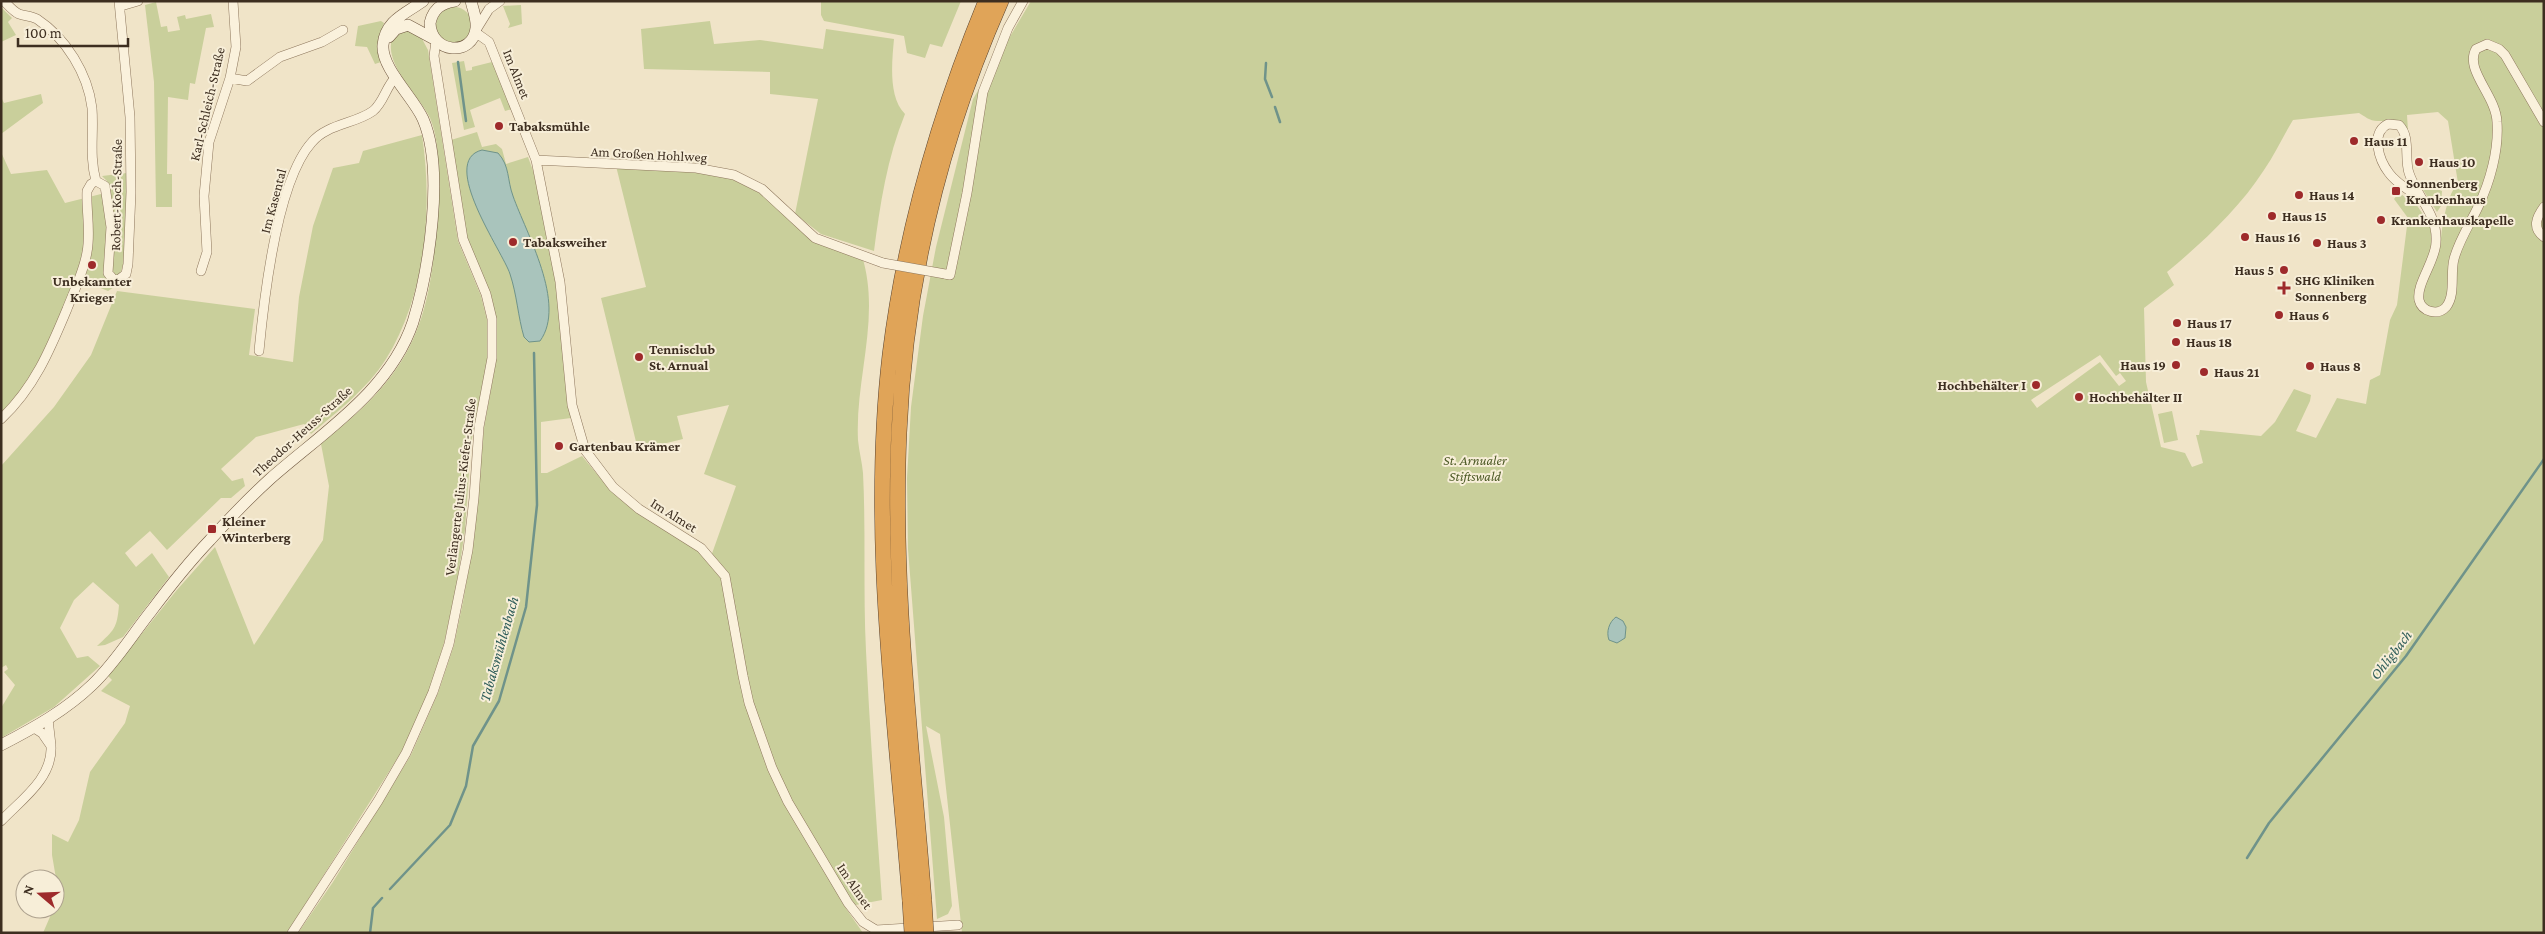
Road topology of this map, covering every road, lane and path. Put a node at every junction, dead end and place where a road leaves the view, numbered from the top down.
1 (4, 1) edge
2 (138, 1) edge
3 (233, 1) edge
4 (454, 1) edge
5 (500, 1) edge
6 (986, 1) edge
7 (1002, 1) edge
8 (1022, 1) edge
9 (120, 3) edge
10 (421, 3) edge
11 (437, 6) edge
12 (472, 7) edge
13 (343, 30) dead end
14 (476, 31) junction
15 (435, 40) junction
16 (386, 57) junction
17 (396, 77) junction
18 (230, 78) junction
19 (2544, 122) edge
20 (536, 160) junction
21 (96, 181) junction
22 (2420, 198) junction
23 (2544, 207) edge
24 (2544, 238) edge
25 (201, 271) dead end
26 (259, 351) dead end
27 (1, 419) edge
28 (48, 719) junction
29 (34, 728) junction
30 (1, 745) edge
31 (51, 746) junction
32 (1, 821) edge
33 (917, 901) junction
34 (958, 925) dead end
35 (292, 933) edge
36 (912, 933) edge
37 (926, 933) edge

1 - 21 street
2 - 9 street
3 - 18 street, Karl-Schleich-Straße
4 - 11 street
4 - 12 street
5 - 14 street
6 - 33 highway
7 - 33 highway
8 - 20 street, Am Großen Hohlweg, bridge
9 - 21 street, Robert-Koch-Straße
10 - 11 street
10 - 16 street
11 - 15 street
12 - 14 street
13 - 18 street
14 - 15 street
14 - 20 street, Im Almet
15 - 16 street
15 - 35 street, Verlängerte Julius-Kiefer-Straße
16 - 17 street, Theodor-Heuss-Straße
17 - 26 street, Im Kasental
17 - 28 street, Theodor-Heuss-Straße
18 - 25 street, Karl-Schleich-Straße
19 - 22 street
20 - 34 street, Im Almet
21 - 27 street, Robert-Koch-Straße
22 - 22 street
23 - 24 street
28 - 29 street, Theodor-Heuss-Straße
28 - 31 street
29 - 30 street, Theodor-Heuss-Straße
29 - 31 street
31 - 32 street
33 - 36 highway, bridge
33 - 37 highway, bridge

